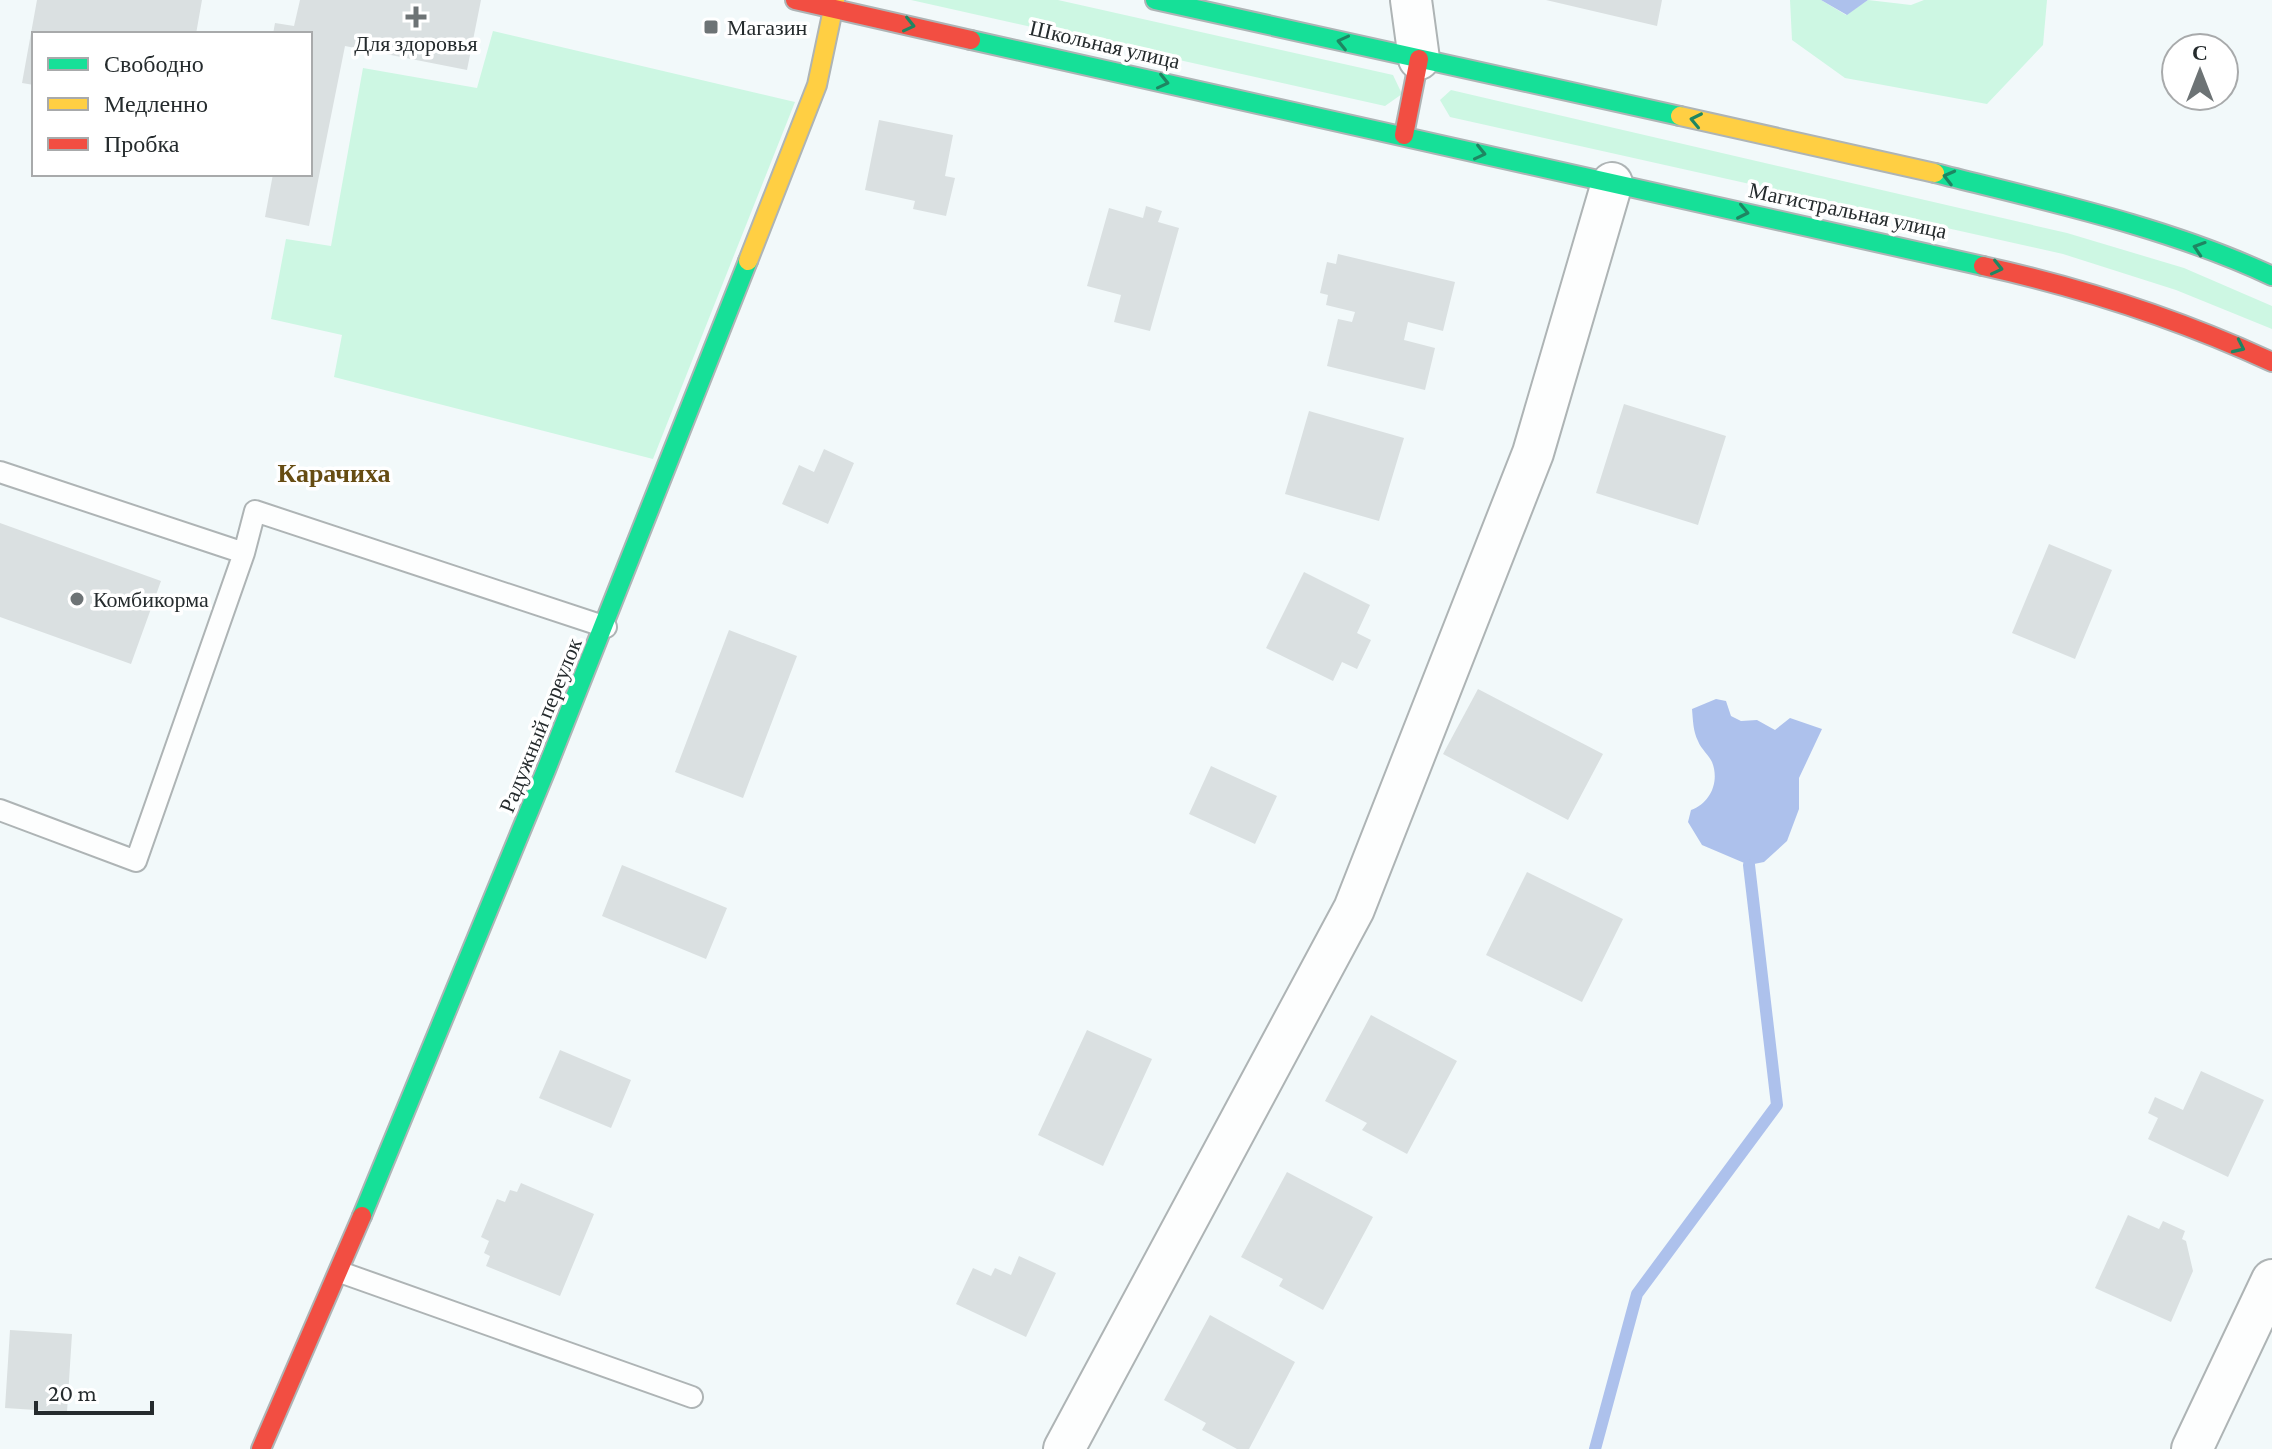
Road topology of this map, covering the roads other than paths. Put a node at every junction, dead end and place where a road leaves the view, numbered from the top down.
1 (795, 0) edge
2 (1155, 0) edge
3 (1411, 0) edge
4 (834, 4) edge
5 (1419, 59) junction
6 (1404, 135) junction
7 (1612, 183) junction
8 (2272, 276) edge
9 (2272, 362) edge
10 (0, 472) edge
11 (244, 553) junction
12 (606, 627) junction
13 (0, 810) edge
14 (340, 1272) junction
15 (2272, 1280) edge
16 (692, 1397) dead end
17 (261, 1449) edge
18 (1064, 1449) edge
19 (2192, 1449) edge

1 - 4 main road, Школьная улица
5 -> 2 main road
3 - 5 street
4 -> 6 main road, Школьная улица
4 - 12 main road, Радужный переулок
5 - 6 main road
8 -> 5 main road
6 -> 7 main road, Магистральная улица
7 -> 9 main road, Магистральная улица
7 - 18 street
10 - 11 lane
11 - 12 lane
11 - 13 lane
12 - 14 main road, Радужный переулок
14 - 16 lane
14 - 17 main road, Радужный переулок
15 - 19 street

